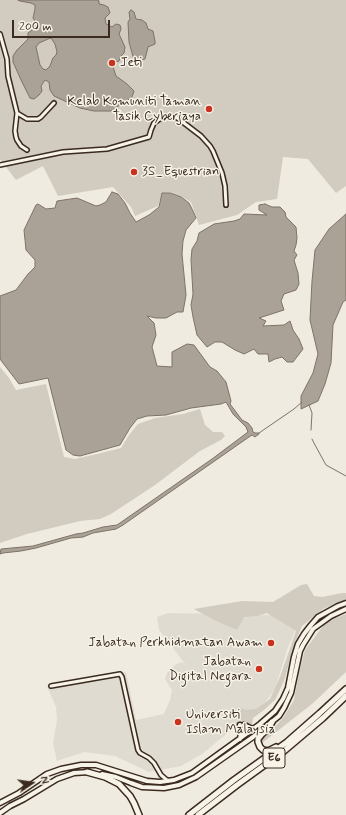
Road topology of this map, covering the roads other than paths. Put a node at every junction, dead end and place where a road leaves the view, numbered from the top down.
1 (0, 34) edge
2 (54, 103) dead end
3 (18, 113) junction
4 (27, 150) dead end
5 (0, 165) edge
6 (226, 205) dead end
7 (346, 603) edge
8 (346, 609) edge
9 (51, 686) dead end
10 (346, 689) edge
11 (346, 696) edge
12 (272, 722) junction
13 (254, 729) junction
14 (292, 738) junction
15 (240, 739) junction
16 (87, 772) junction
17 (161, 776) junction
18 (168, 781) junction
19 (153, 782) junction
20 (0, 803) edge
21 (0, 813) edge
22 (138, 815) edge
23 (189, 815) edge
24 (198, 815) edge

1 - 3 street
2 - 3 street
3 - 4 street
5 - 6 street
7 - 13 main road
8 - 12 main road
9 - 17 street
10 - 14 highway, E6
11 - 24 highway, E6
12 - 14 highway
12 - 16 main road
13 - 15 main road
13 - 15 main road
14 - 23 highway, E6
15 - 18 main road
16 - 21 main road
16 - 22 highway
17 - 18 street
17 - 19 street
18 - 19 main road
19 - 20 main road

